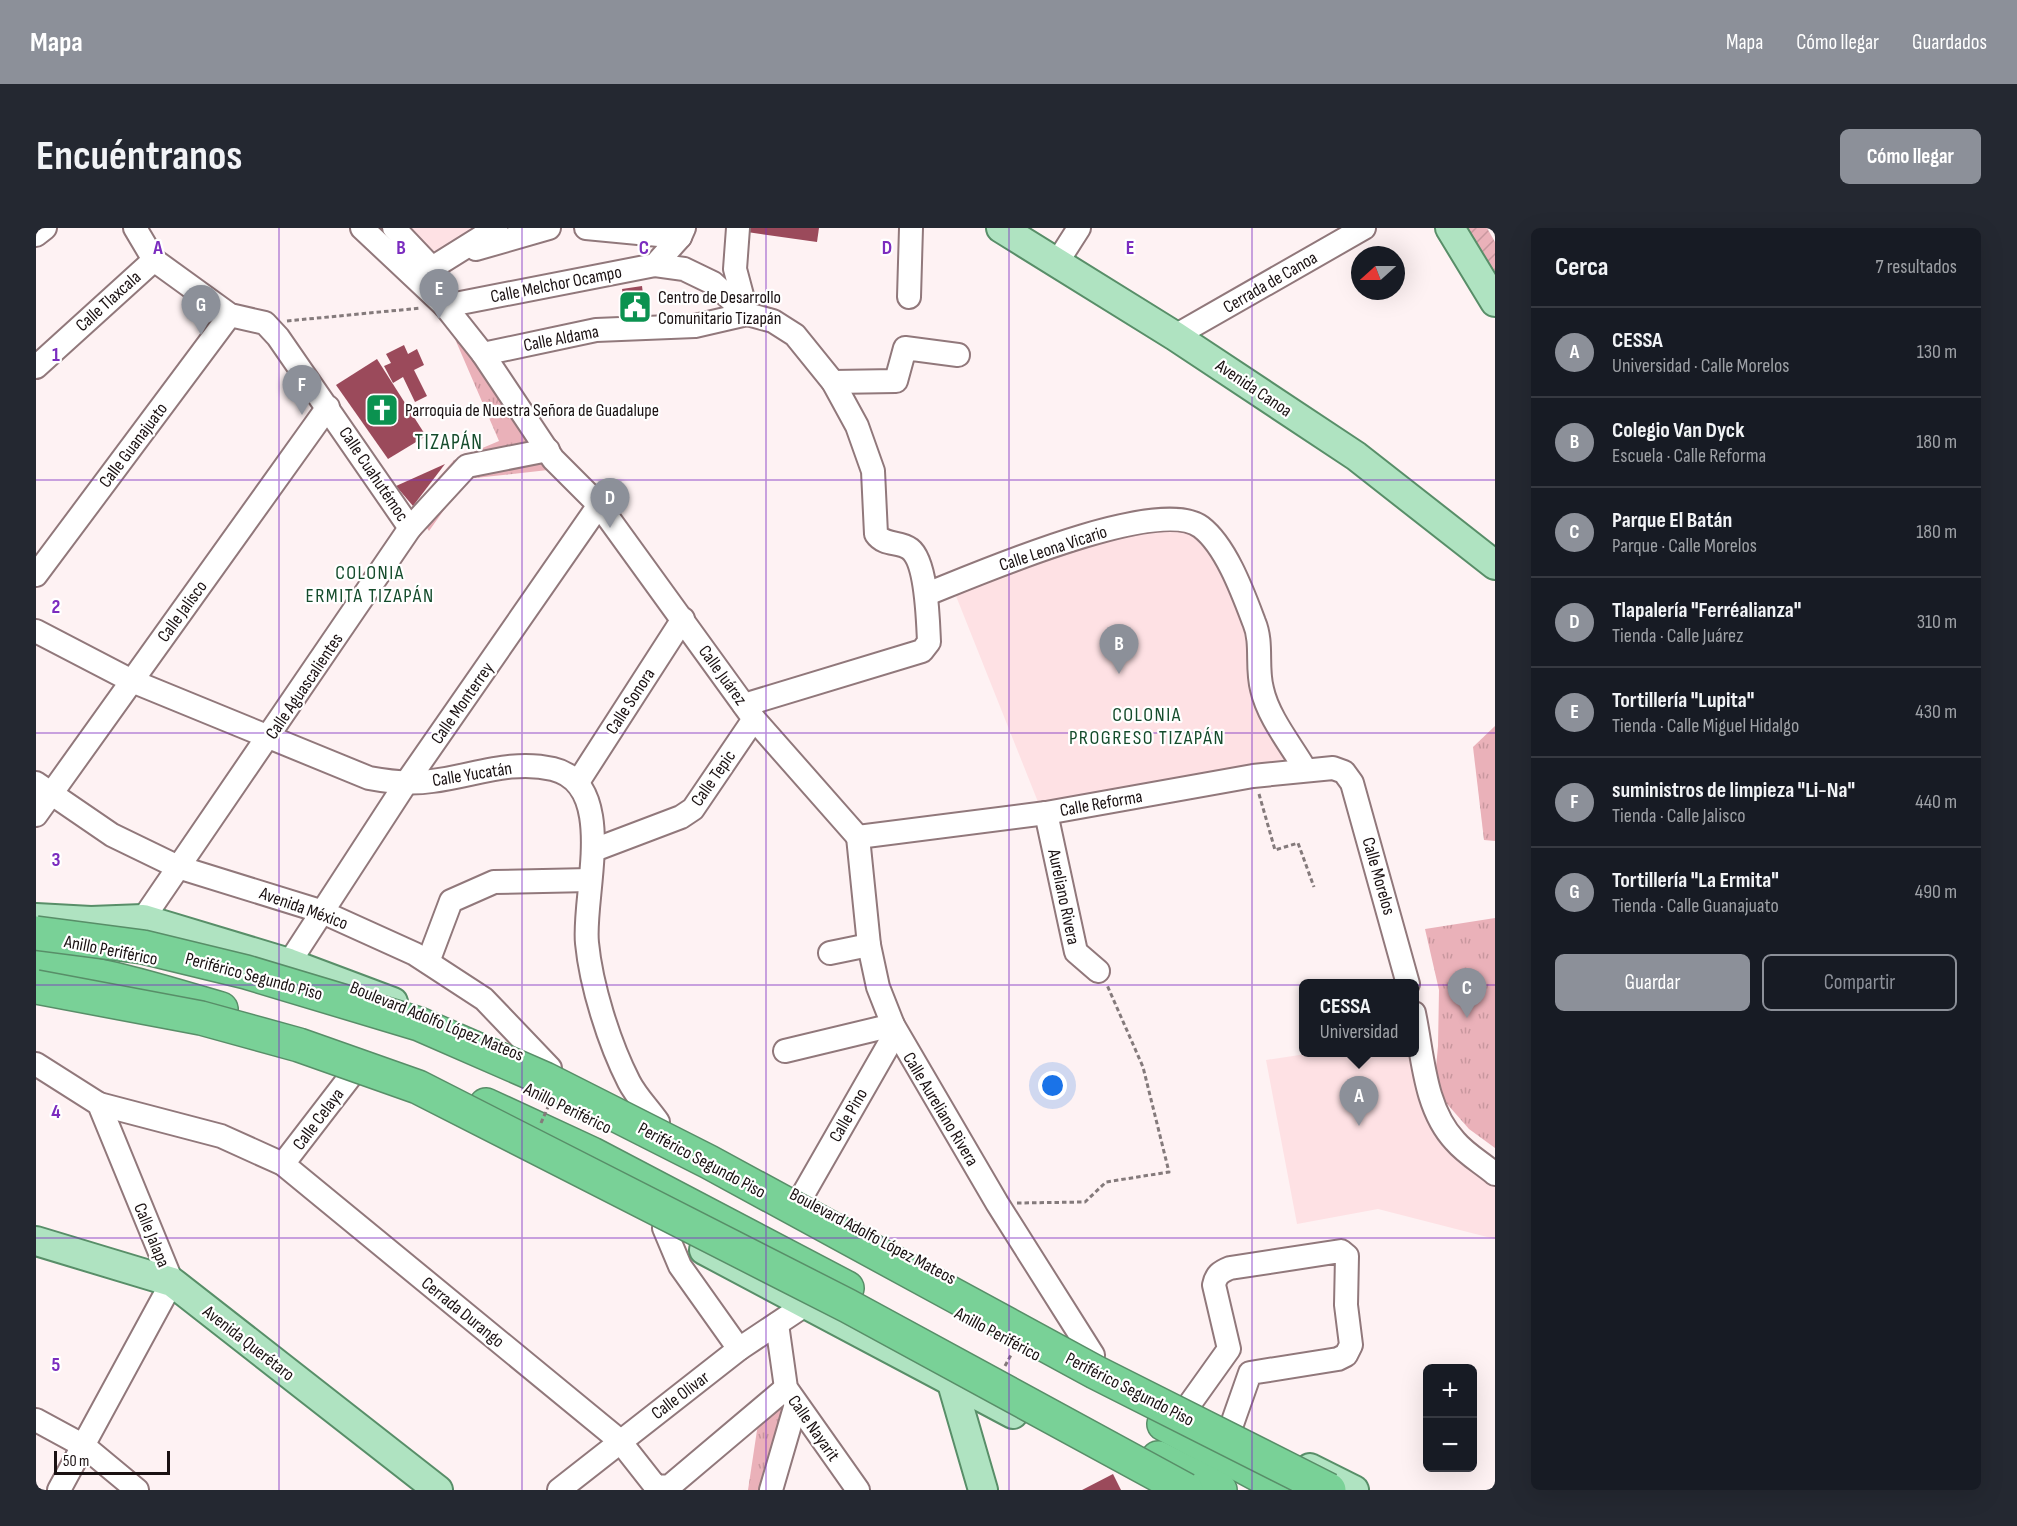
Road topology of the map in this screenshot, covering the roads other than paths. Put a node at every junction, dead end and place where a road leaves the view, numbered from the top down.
1 (45, 228) edge
2 (135, 228) edge
3 (362, 228) edge
4 (394, 228) edge
5 (496, 228) edge
6 (549, 228) edge
7 (586, 228) edge
8 (738, 228) edge
9 (911, 228) edge
10 (1003, 228) edge
11 (1079, 228) edge
12 (1364, 228) edge
13 (1450, 228) edge
14 (682, 233) edge
15 (36, 235) edge
16 (449, 257) junction
17 (154, 260) junction
18 (1058, 261) junction
19 (655, 265) junction
20 (909, 297) dead end
21 (1495, 302) edge
22 (445, 306) junction
23 (747, 314) junction
24 (230, 315) junction
25 (1175, 336) junction
26 (483, 354) junction
27 (958, 355) dead end
28 (36, 367) edge
29 (833, 382) junction
30 (328, 407) junction
31 (548, 450) junction
32 (599, 505) junction
33 (410, 528) junction
34 (1495, 565) edge
35 (36, 575) edge
36 (927, 594) junction
37 (683, 619) junction
38 (36, 631) edge
39 (132, 681) junction
40 (749, 712) junction
41 (269, 738) junction
42 (1305, 769) junction
43 (1344, 772) joint
44 (578, 782) junction
45 (406, 783) junction
46 (43, 789) edge
47 (1046, 813) junction
48 (36, 815) edge
49 (858, 837) junction
50 (594, 850) junction
51 (178, 867) junction
52 (590, 880) junction
53 (36, 904) edge
54 (320, 910) junction
55 (36, 918) edge
56 (143, 920) junction
57 (36, 933) edge
58 (36, 938) edge
59 (869, 945) junction
60 (830, 953) dead end
61 (428, 962) junction
62 (289, 963) junction
63 (36, 967) edge
64 (1098, 971) road end
65 (1407, 979) edge
66 (36, 987) edge
67 (36, 998) edge
68 (894, 1029) junction
69 (1419, 1038) edge
70 (785, 1051) dead end
71 (36, 1064) edge
72 (550, 1068) junction
73 (352, 1073) junction
74 (99, 1104) junction
75 (658, 1122) junction
76 (283, 1164) junction
77 (1495, 1174) edge
78 (801, 1198) junction
79 (664, 1228) junction
80 (36, 1241) edge
81 (784, 1254) junction
82 (719, 1258) junction
83 (172, 1282) junction
84 (805, 1305) junction
85 (777, 1324) junction
86 (739, 1349) junction
87 (1093, 1355) junction
88 (952, 1383) junction
89 (791, 1396) junction
90 (1189, 1405) junction
91 (36, 1420) edge
92 (1231, 1427) junction
93 (619, 1440) junction
94 (84, 1446) junction
95 (564, 1488) edge
96 (59, 1490) edge
97 (137, 1490) edge
98 (438, 1490) edge
99 (771, 1490) edge
100 (858, 1490) edge
101 (983, 1490) edge
102 (1158, 1490) edge
103 (1186, 1490) edge
104 (1220, 1490) edge
105 (1287, 1490) edge
106 (1329, 1490) edge
107 (1354, 1490) edge

1 - 15 street
2 - 17 street
3 - 22 street, Calle Juárez
4 - 16 street
5 - 16 street
6 - 16 street
7 - 14 street
8 - 23 street
9 - 20 street
10 - 18 main road, Avenida Canoa
11 - 18 street
12 - 25 street, Cerrada de Canoa
13 - 21 main road
14 - 19 street
17 - 24 street
17 - 28 street, Calle Tlaxcala
18 - 25 main road, Avenida Canoa
19 - 22 street, Calle Melchor Ocampo
19 - 23 street, Calle Melchor Ocampo
22 - 26 street, Calle Juárez
23 - 26 street, Calle Aldama
23 - 29 street
24 - 30 street, Calle Cuahutémoc
24 - 35 street, Calle Guanajuato
25 - 34 main road, Avenida Canoa
26 - 31 street, Calle Juárez
27 - 29 street
29 - 36 street
30 - 33 street, Calle Cuahutémoc
30 - 39 street, Calle Jalisco
31 - 32 street, Calle Juárez
31 - 33 street, Calle Aguascalientes
32 - 37 street, Calle Juárez
32 - 45 street, Calle Monterrey
33 - 41 street, Calle Aguascalientes
36 - 40 street
36 - 42 street, Calle Leona Vicario
37 - 40 street, Calle Juárez
37 - 44 street, Calle Sonora
38 - 39 street, Calle Yucatán
39 - 41 street, Calle Yucatán
39 - 46 street, Calle Jalisco
40 - 49 street, Calle Juárez
40 - 50 street, Calle Tepic
41 - 45 street, Calle Yucatán
41 - 51 street, Calle Aguascalientes
42 - 43 street, Calle Reforma
42 - 47 street, Calle Reforma
43 - 65 street, Calle Morelos
44 - 45 street, Calle Yucatán
44 - 50 street
45 - 54 street, Calle Monterrey
46 - 48 street, Calle Jalisco
46 - 51 street, Avenida México
47 - 49 street, Calle Reforma
47 - 64 street, Aureliano Rivera
49 - 59 street, Calle Aureliano Rivera
50 - 52 street
51 - 54 street, Avenida México
51 - 56 street, Calle Aguascalientes
52 - 61 street
52 - 75 street
53 - 56 main road
54 - 61 street, Avenida México
54 - 62 street, Calle Monterrey
55 - 56 main road, Boulevard Adolfo López Mateos
56 - 62 main road, Boulevard Adolfo López Mateos
57 - 106 highway, Periférico Segundo Piso, bridge
58 - 105 highway, Anillo Periférico
59 - 60 street
59 - 68 street, Calle Aureliano Rivera
61 - 72 street, Avenida México
62 - 72 main road, Boulevard Adolfo López Mateos
63 - 81 highway, Anillo Periférico
66 - 103 highway, bridge
67 - 73 main road
68 - 70 street
68 - 78 street, Calle Pino
68 - 87 street, Calle Aureliano Rivera
69 - 77 street
71 - 74 street
72 - 75 main road, Boulevard Adolfo López Mateos
73 - 76 street, Calle Celaya
73 - 79 main road
74 - 76 street, Cerrada Durango
74 - 83 street, Calle Jalapa
75 - 78 main road, Boulevard Adolfo López Mateos
76 - 93 street, Cerrada Durango
78 - 87 main road, Boulevard Adolfo López Mateos
79 - 82 main road
79 - 86 street
80 - 83 main road, Avenida Querétaro
81 - 82 highway
81 - 104 highway, Anillo Periférico
82 - 84 main road
83 - 94 street, Calle Jalapa
83 - 98 main road, Avenida Querétaro
84 - 85 street, Calle Olivar
84 - 88 main road
85 - 86 street, Calle Olivar
85 - 89 street, Calle Nayarit
86 - 93 street, Calle Olivar
87 - 90 main road, Boulevard Adolfo López Mateos
88 - 101 main road
88 - 102 main road
89 - 93 street, Cerrada Durango
89 - 99 street
89 - 100 street, Calle Nayarit
90 - 92 main road, Boulevard Adolfo López Mateos
90 - 92 street
91 - 94 street
92 - 107 main road, Boulevard Adolfo López Mateos
93 - 95 street, Calle Olivar
94 - 96 street, Calle Jalapa
94 - 97 street

